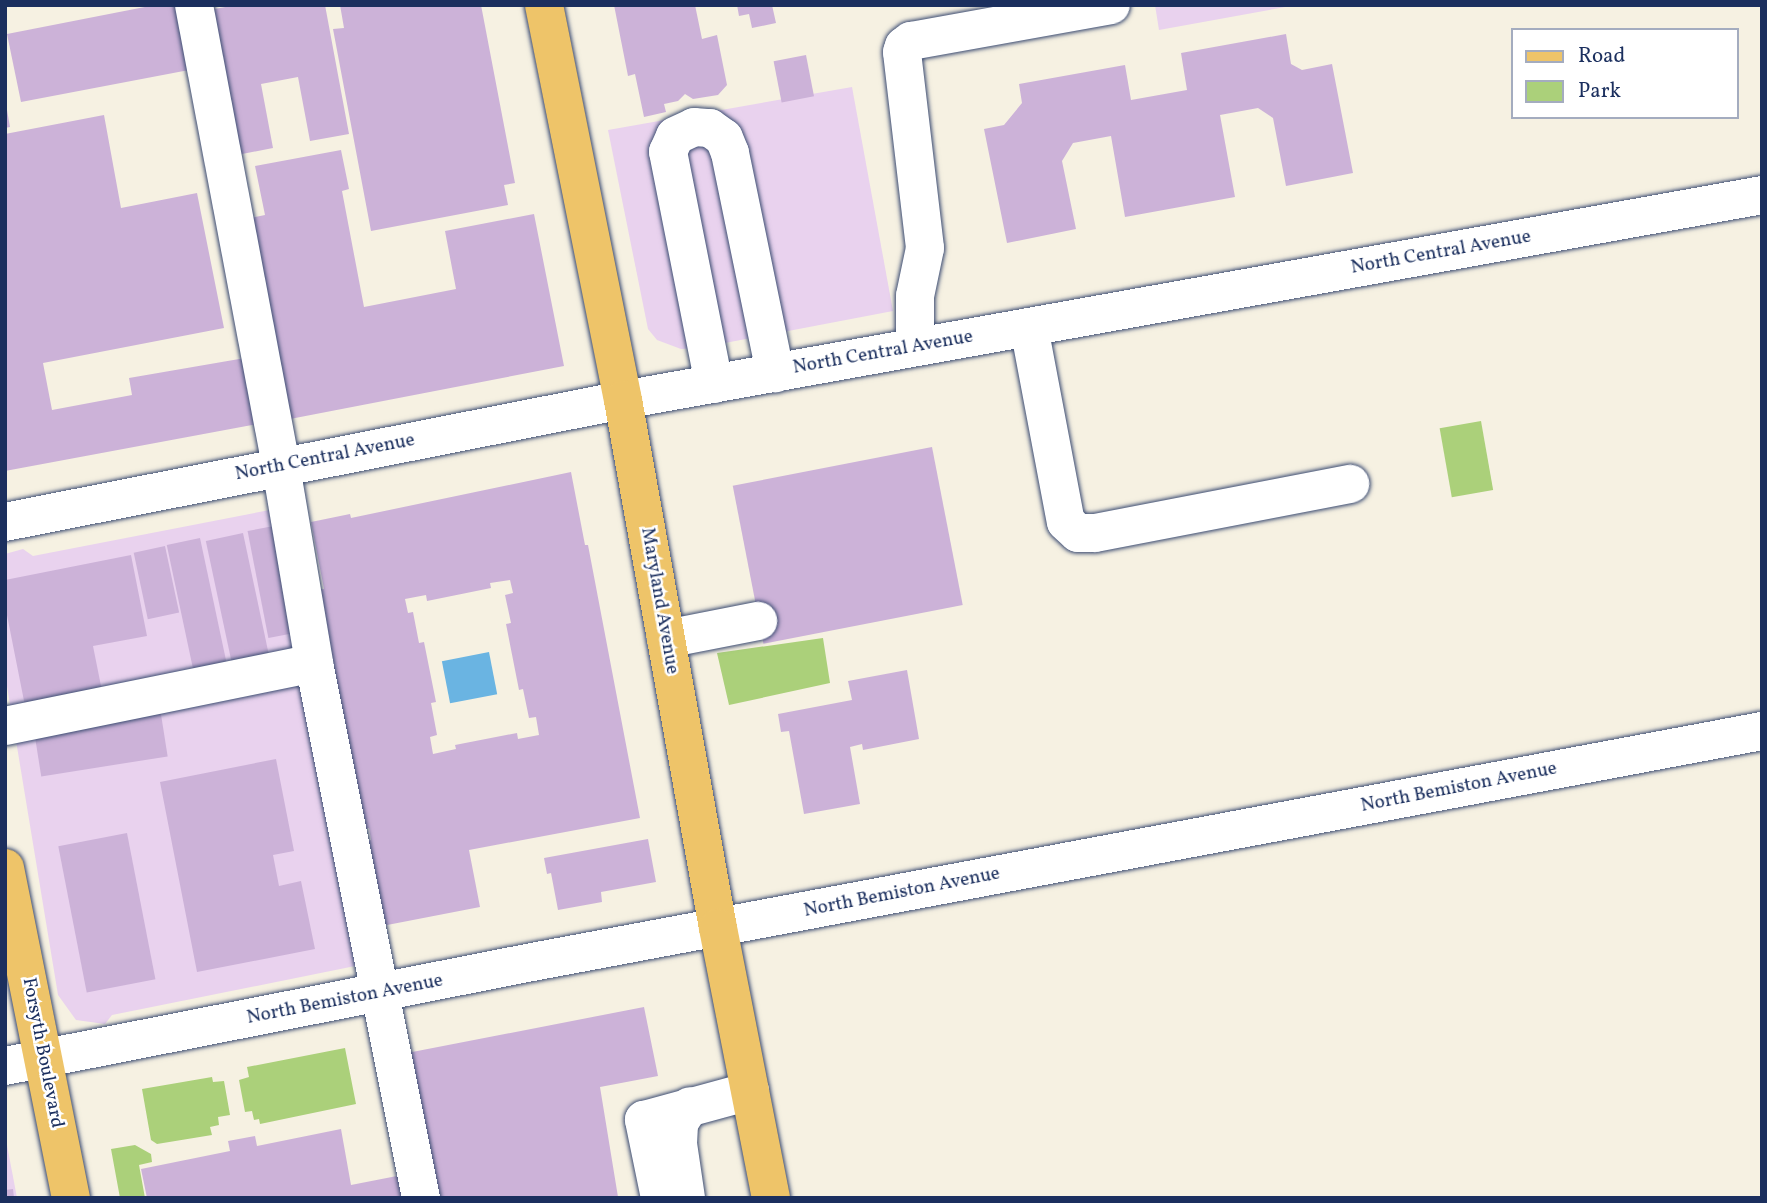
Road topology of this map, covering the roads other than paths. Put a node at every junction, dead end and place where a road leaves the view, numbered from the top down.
1 (194, 5) edge
2 (544, 5) edge
3 (1111, 5) edge
4 (1762, 195) edge
5 (1029, 327) junction
6 (915, 347) junction
7 (775, 373) junction
8 (713, 384) junction
9 (623, 400) junction
10 (281, 467) junction
11 (1350, 484) dead end
12 (5, 522) edge
13 (758, 621) dead end
14 (666, 639) junction
15 (314, 663) junction
16 (5, 726) edge
17 (1762, 731) edge
18 (5, 868) edge
19 (718, 928) junction
20 (382, 994) junction
21 (43, 1059) junction
22 (5, 1066) edge
23 (750, 1091) junction
24 (690, 1106) junction
25 (71, 1198) edge
26 (421, 1198) edge
27 (660, 1198) edge
28 (686, 1198) edge
29 (771, 1198) edge

1 - 10 street
2 - 9 main road, Maryland Avenue
3 - 6 street
4 - 5 street, North Central Avenue
5 - 6 street, North Central Avenue
5 - 11 street
6 - 7 street, North Central Avenue
7 - 8 street, North Central Avenue
7 - 8 street
8 - 9 street, North Central Avenue
9 - 10 street, North Central Avenue
9 - 14 main road, Maryland Avenue
10 - 12 street, North Central Avenue
10 - 15 street
13 - 14 street
14 - 19 main road, Maryland Avenue
15 - 16 street
15 - 20 street
17 - 19 street, North Bemiston Avenue
18 - 21 main road, Forsyth Boulevard
19 - 20 street, North Bemiston Avenue
19 - 23 main road, Maryland Avenue
20 - 21 street, North Bemiston Avenue
20 - 26 street
21 - 22 street, North Bemiston Avenue
21 - 25 main road, Forsyth Boulevard
23 - 24 street
23 - 29 main road, Maryland Avenue
24 - 27 street
24 - 28 street

